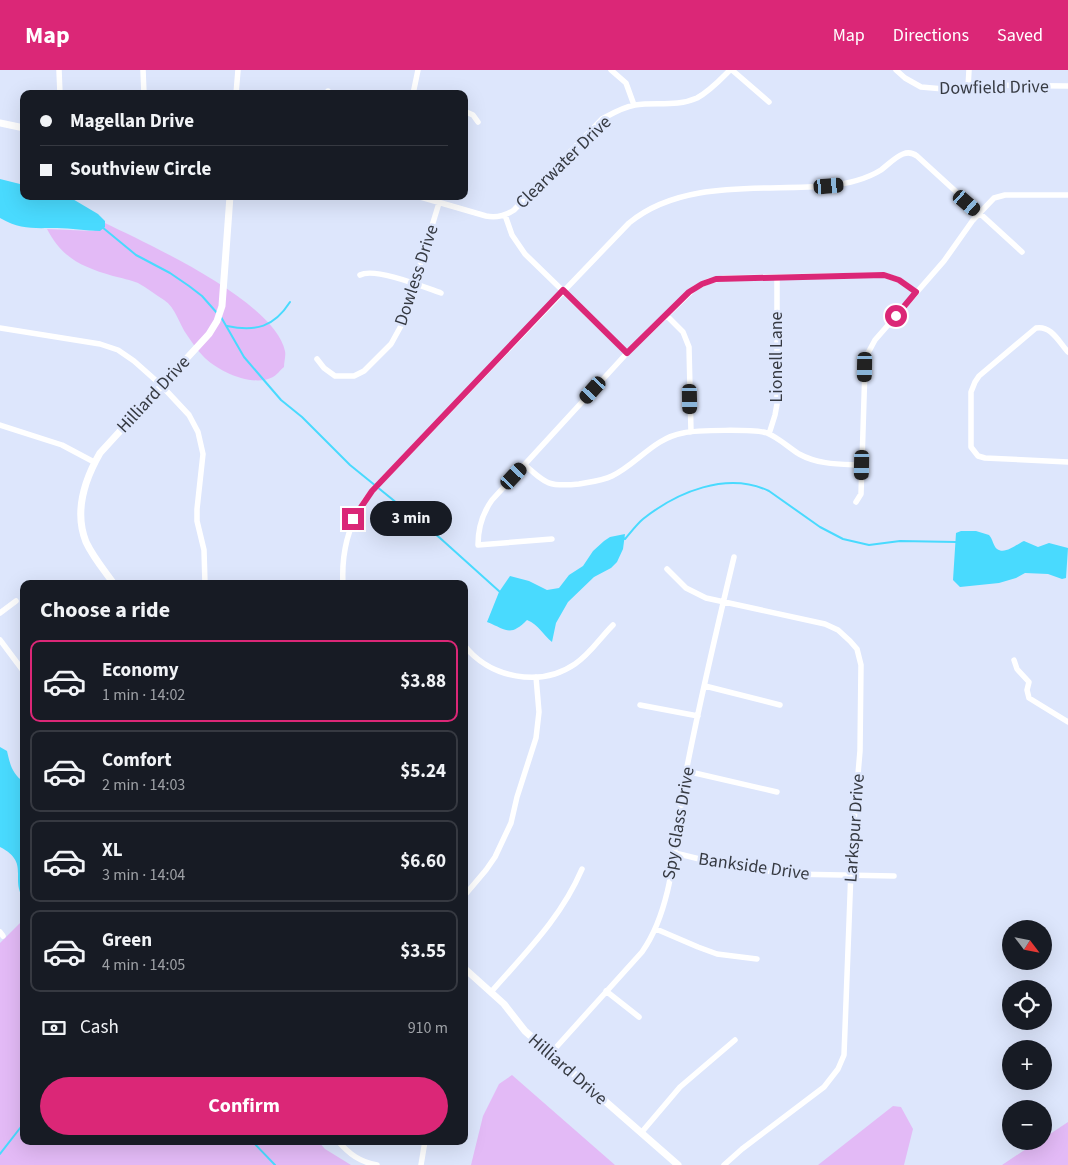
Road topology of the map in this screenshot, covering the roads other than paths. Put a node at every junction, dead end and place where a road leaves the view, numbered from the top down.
1 (59, 70) edge
2 (143, 70) edge
3 (238, 70) edge
4 (418, 70) edge
5 (611, 70) edge
6 (731, 70) edge
7 (896, 70) edge
8 (969, 70) edge
9 (1068, 86) edge
10 (968, 88) junction
11 (60, 90) edge
12 (144, 90) edge
13 (236, 90) edge
14 (414, 90) edge
15 (769, 102) dead end
16 (634, 105) junction
17 (468, 112) edge
18 (478, 122) dead end
19 (0, 124) edge
20 (20, 127) edge
21 (1068, 196) edge
22 (230, 200) edge
23 (432, 200) edge
24 (439, 202) junction
25 (979, 213) junction
26 (505, 215) junction
27 (1022, 252) dead end
28 (360, 275) dead end
29 (776, 278) junction
30 (414, 284) junction
31 (563, 290) junction
32 (916, 292) junction
33 (441, 293) dead end
34 (666, 315) junction
35 (0, 328) edge
36 (1068, 352) edge
37 (627, 353) junction
38 (317, 359) dead end
39 (161, 385) junction
40 (0, 426) edge
41 (691, 432) junction
42 (769, 434) junction
43 (94, 462) junction
44 (1068, 462) edge
45 (525, 464) junction
46 (862, 465) junction
47 (856, 502) dead end
48 (552, 539) dead end
49 (734, 557) dead end
50 (667, 569) dead end
51 (111, 580) edge
52 (205, 580) edge
53 (343, 580) edge
54 (16, 601) dead end
55 (724, 602) junction
56 (0, 614) edge
57 (613, 625) dead end
58 (0, 640) edge
59 (468, 650) edge
60 (1014, 660) dead end
61 (20, 667) edge
62 (536, 677) junction
63 (705, 686) junction
64 (640, 704) dead end
65 (780, 705) dead end
66 (698, 716) junction
67 (1068, 722) edge
68 (686, 771) junction
69 (777, 792) dead end
70 (675, 853) junction
71 (582, 869) dead end
72 (850, 875) junction
73 (894, 876) dead end
74 (468, 891) edge
75 (656, 929) junction
76 (757, 958) dead end
77 (468, 971) edge
78 (492, 991) junction
79 (606, 991) junction
80 (639, 1017) dead end
81 (735, 1040) dead end
82 (551, 1053) junction
83 (641, 1133) junction
84 (342, 1145) edge
85 (424, 1145) edge
86 (377, 1165) edge
87 (421, 1165) edge
88 (678, 1165) edge
89 (724, 1165) edge

1 - 11 street
2 - 12 street
3 - 13 street
4 - 14 street
5 - 16 street
6 - 15 street
6 - 16 street, Clearwater Drive
7 - 10 street, Dowfield Drive
8 - 10 street
9 - 10 street, Dowfield Drive
16 - 26 street, Clearwater Drive
17 - 18 street
19 - 20 street
21 - 25 street
22 - 39 street, Hilliard Drive
23 - 24 street, Clearwater Drive
24 - 26 street, Clearwater Drive
24 - 30 street, Dowless Drive
25 - 27 street
25 - 31 street
25 - 32 street
26 - 31 street
28 - 30 street
29 - 32 street
29 - 34 street
29 - 42 street, Lionell Lane
30 - 33 street
30 - 38 street, Dowless Drive
31 - 37 street
31 - 53 street
32 - 46 street
34 - 37 street
34 - 41 street
35 - 39 street
36 - 44 street
37 - 45 street
39 - 43 street, Hilliard Drive
39 - 52 street
40 - 43 street
41 - 42 street
41 - 45 street
42 - 46 street
43 - 51 street, Hilliard Drive
45 - 48 street
46 - 47 street
49 - 55 street, Spy Glass Drive
50 - 55 street, Larkspur Drive
54 - 56 street
55 - 63 street, Spy Glass Drive
55 - 72 street, Larkspur Drive
57 - 62 street
58 - 61 street
59 - 62 street
60 - 67 street
62 - 74 street
63 - 65 street
63 - 66 street, Spy Glass Drive
64 - 66 street
66 - 68 street, Spy Glass Drive
68 - 69 street
68 - 70 street, Spy Glass Drive
70 - 72 street, Bankside Drive
70 - 75 street, Spy Glass Drive
71 - 78 street
72 - 73 street, Bankside Drive
72 - 89 street, Larkspur Drive
75 - 76 street
75 - 79 street, Spy Glass Drive
77 - 78 street, Hilliard Drive
78 - 82 street, Hilliard Drive
79 - 80 street
79 - 82 street, Spy Glass Drive
81 - 83 street
82 - 83 street, Hilliard Drive
83 - 88 street, Hilliard Drive
84 - 86 street
85 - 87 street

